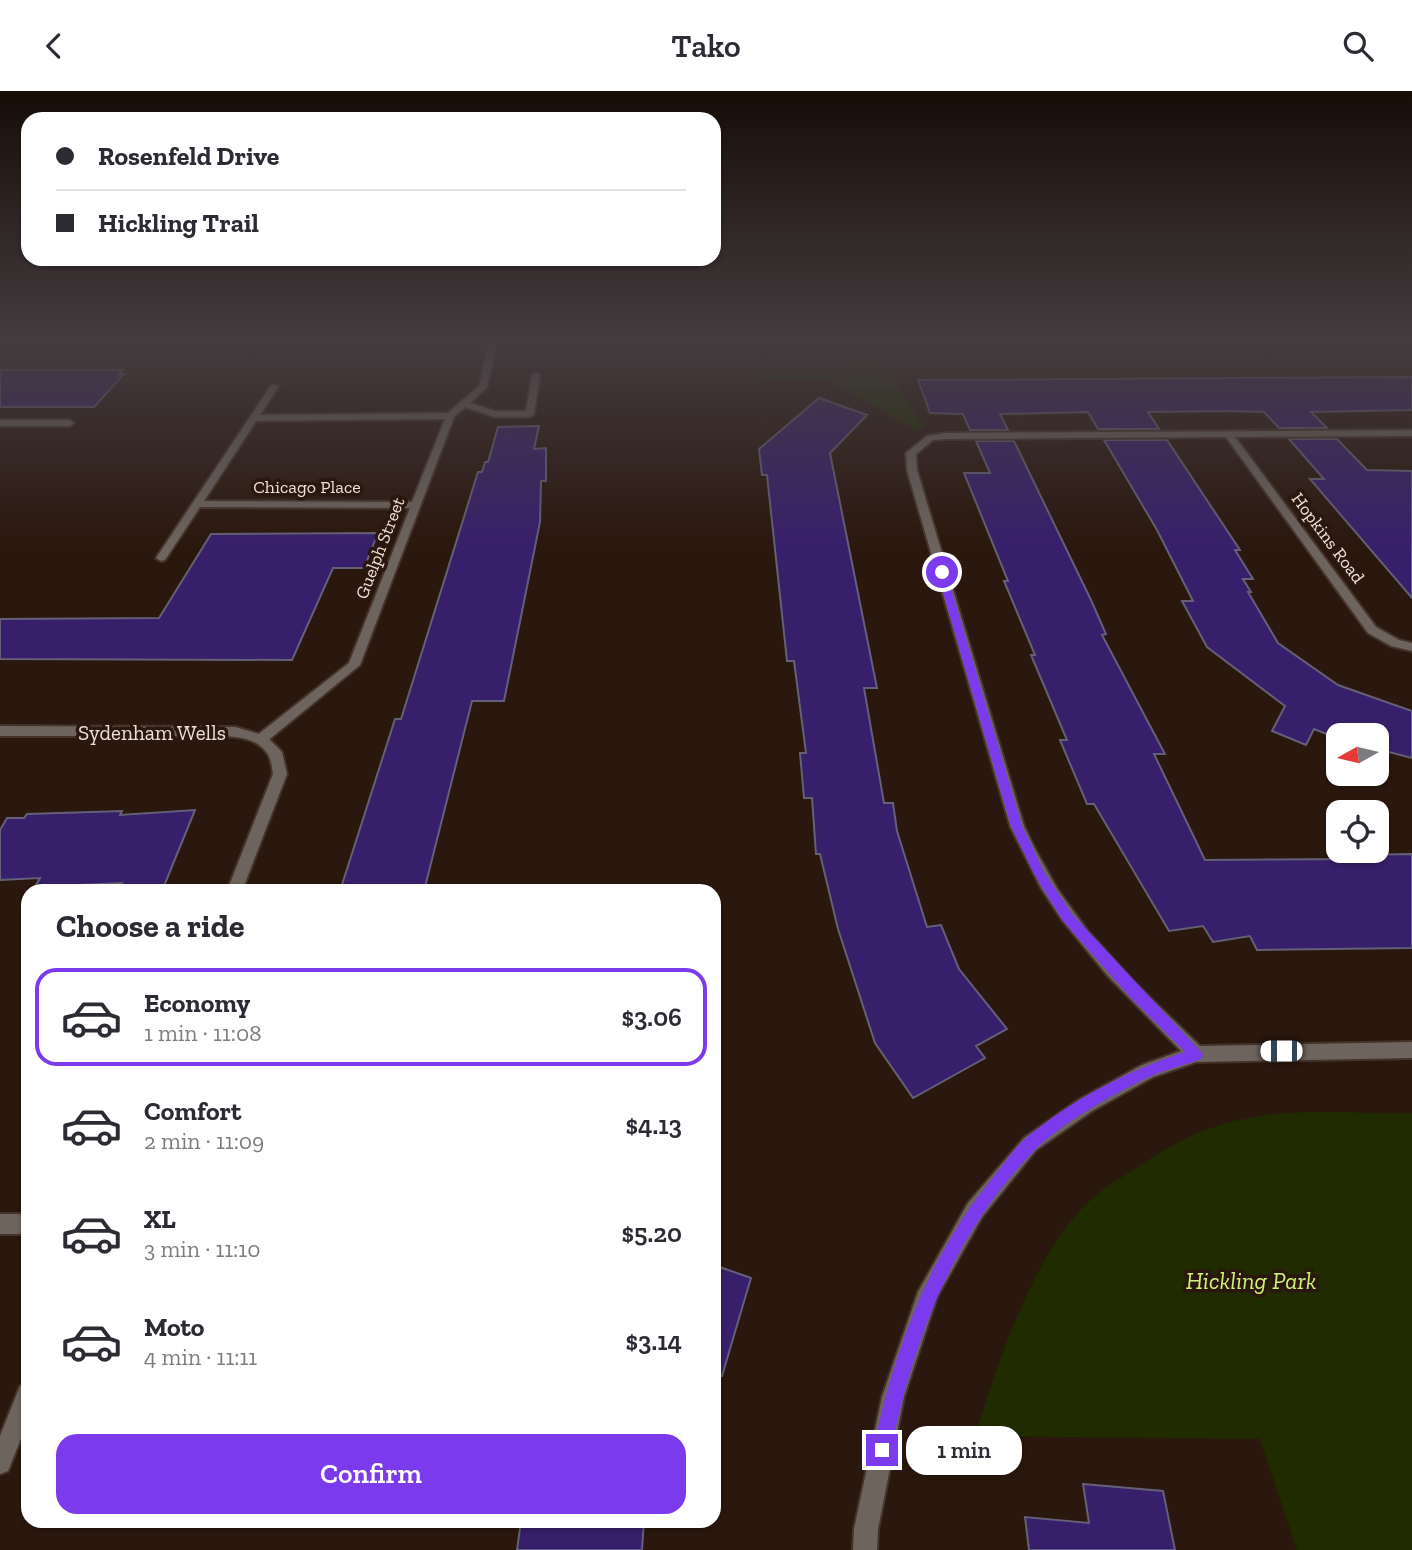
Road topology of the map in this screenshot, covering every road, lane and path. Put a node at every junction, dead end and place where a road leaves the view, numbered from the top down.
1 (259, 411) edge
2 (455, 411) edge
3 (485, 411) edge
4 (530, 411) edge
5 (450, 416) junction
6 (255, 418) junction
7 (0, 423) edge
8 (70, 423) dead end
9 (1412, 433) edge
10 (1228, 434) junction
11 (199, 504) junction
12 (415, 505) junction
13 (160, 558) dead end
14 (1412, 647) edge
15 (0, 731) edge
16 (261, 739) junction
17 (237, 884) edge
18 (1412, 1050) edge
19 (1196, 1054) junction
20 (0, 1224) edge
21 (21, 1224) edge
22 (21, 1411) edge
23 (0, 1463) edge
24 (866, 1550) edge

1 - 6 street
2 - 5 street, Guelph Street
3 - 4 street
5 - 6 street
5 - 12 street, Guelph Street
6 - 11 street
7 - 8 street
9 - 10 street
10 - 14 street, Hopkins Road
10 - 19 street
11 - 12 street, Chicago Place
11 - 13 street
12 - 16 street, Guelph Street
15 - 16 street, Sydenham Wells
16 - 17 street
18 - 19 street
19 - 24 street
20 - 21 street
22 - 23 street

